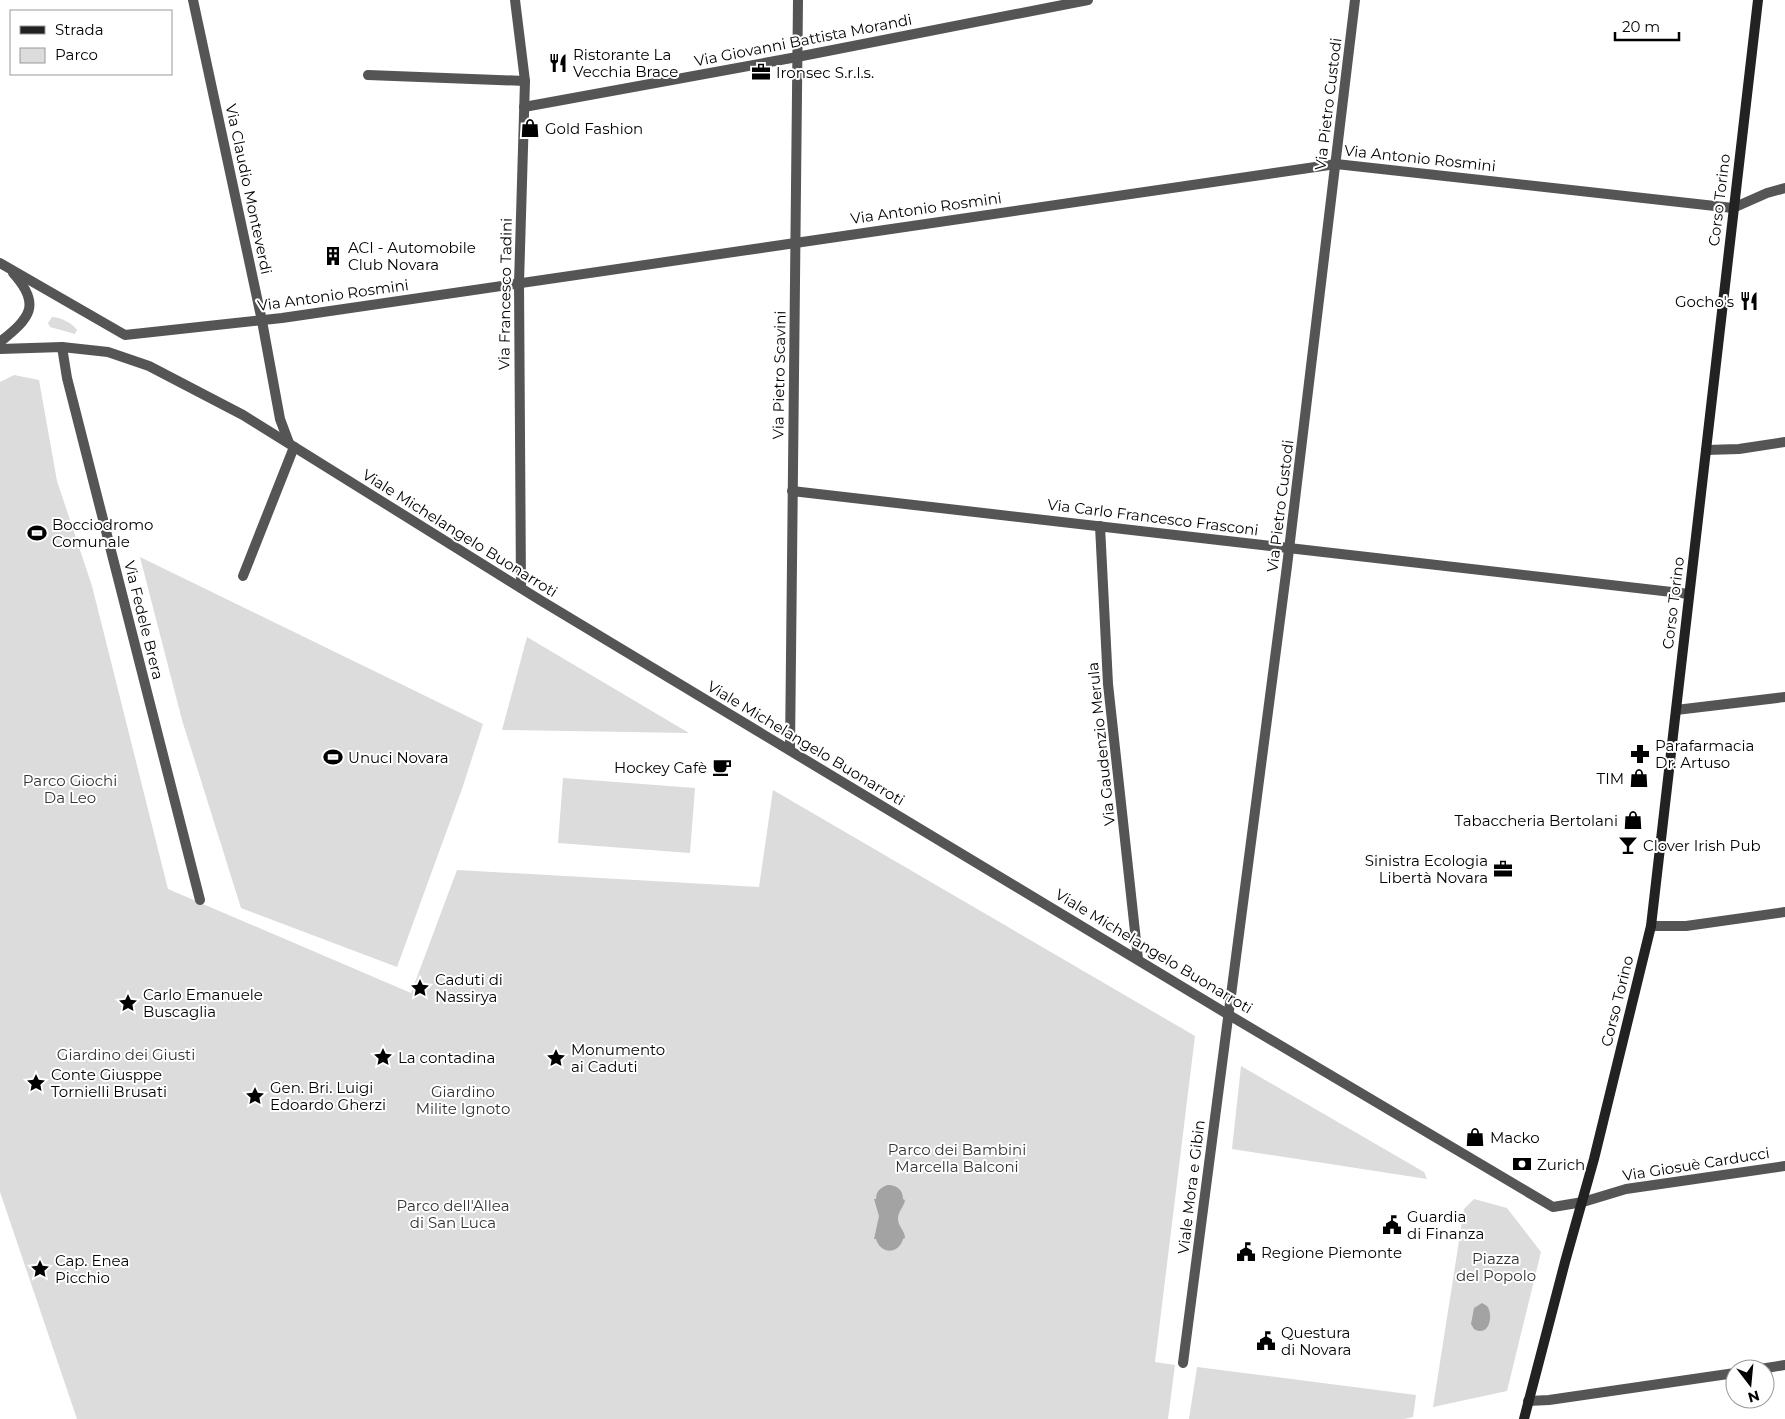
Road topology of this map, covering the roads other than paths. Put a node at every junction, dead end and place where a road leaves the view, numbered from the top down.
1 (192, 0) edge
2 (515, 0) edge
3 (798, 0) edge
4 (1088, 0) edge
5 (1355, 0) edge
6 (1758, 0) edge
7 (798, 57) junction
8 (368, 75) dead end
9 (525, 81) junction
10 (524, 107) junction
11 (1336, 164) junction
12 (1785, 188) edge
13 (1733, 208) junction
14 (795, 243) junction
15 (3, 265) edge
16 (519, 283) junction
17 (262, 321) junction
18 (0, 342) edge
19 (62, 347) junction
20 (0, 349) edge
21 (1785, 442) edge
22 (292, 445) junction
23 (1706, 450) junction
24 (792, 490) junction
25 (1100, 526) junction
26 (1290, 548) junction
27 (243, 576) dead end
28 (521, 588) junction
29 (1689, 594) junction
30 (1785, 697) edge
31 (1676, 710) junction
32 (790, 750) junction
33 (200, 900) dead end
34 (1785, 912) edge
35 (1651, 926) junction
36 (1138, 959) junction
37 (1229, 1015) junction
38 (1785, 1166) edge
39 (1583, 1202) junction
40 (1183, 1363) dead end
41 (1725, 1374) edge
42 (1528, 1401) junction
43 (1524, 1419) edge

1 - 17 street, Via Claudio Monteverdi
2 - 9 street, Via Francesco Tadini
3 - 7 street, Via Pietro Scavini
4 - 7 street, Via Giovanni Battista Morandi
5 - 11 street, Via Pietro Custodi
6 - 13 main road, Corso Torino
7 - 10 street, Via Giovanni Battista Morandi
7 - 14 street, Via Pietro Scavini
8 - 9 street
9 - 10 street, Via Francesco Tadini
10 - 16 street, Via Francesco Tadini
11 - 13 street, Via Antonio Rosmini
11 - 14 street, Via Antonio Rosmini
11 - 26 street, Via Pietro Custodi
12 - 13 street
13 - 23 main road, Corso Torino
14 - 16 street, Via Antonio Rosmini
14 - 24 street, Via Pietro Scavini
15 - 17 street, Via Antonio Rosmini
15 - 18 street
16 - 17 street, Via Antonio Rosmini
16 - 28 street, Via Francesco Tadini
17 - 22 street, Via Claudio Monteverdi
19 - 20 street, Viale Michelangelo Buonarroti
19 - 22 street, Viale Michelangelo Buonarroti
19 - 33 street, Via Fedele Brera
21 - 23 street
22 - 27 street
22 - 28 street, Viale Michelangelo Buonarroti
23 - 29 main road, Corso Torino
24 - 25 street, Via Carlo Francesco Frasconi
24 - 32 street, Via Pietro Scavini
25 - 26 street, Via Carlo Francesco Frasconi
25 - 36 street, Via Gaudenzio Merula
26 - 29 street, Via Carlo Francesco Frasconi
26 - 37 street, Via Pietro Custodi
28 - 32 street, Viale Michelangelo Buonarroti
29 - 31 main road, Corso Torino
30 - 31 street
31 - 35 main road, Corso Torino
32 - 36 street, Viale Michelangelo Buonarroti
34 - 35 street
35 - 39 main road, Corso Torino
36 - 37 street, Viale Michelangelo Buonarroti
37 - 39 street, Viale Michelangelo Buonarroti
37 - 40 street, Viale Mora e Gibin
38 - 39 street, Via Giosuè Carducci
39 - 42 main road, Corso Torino
41 - 42 street
42 - 43 main road, Corso Torino

